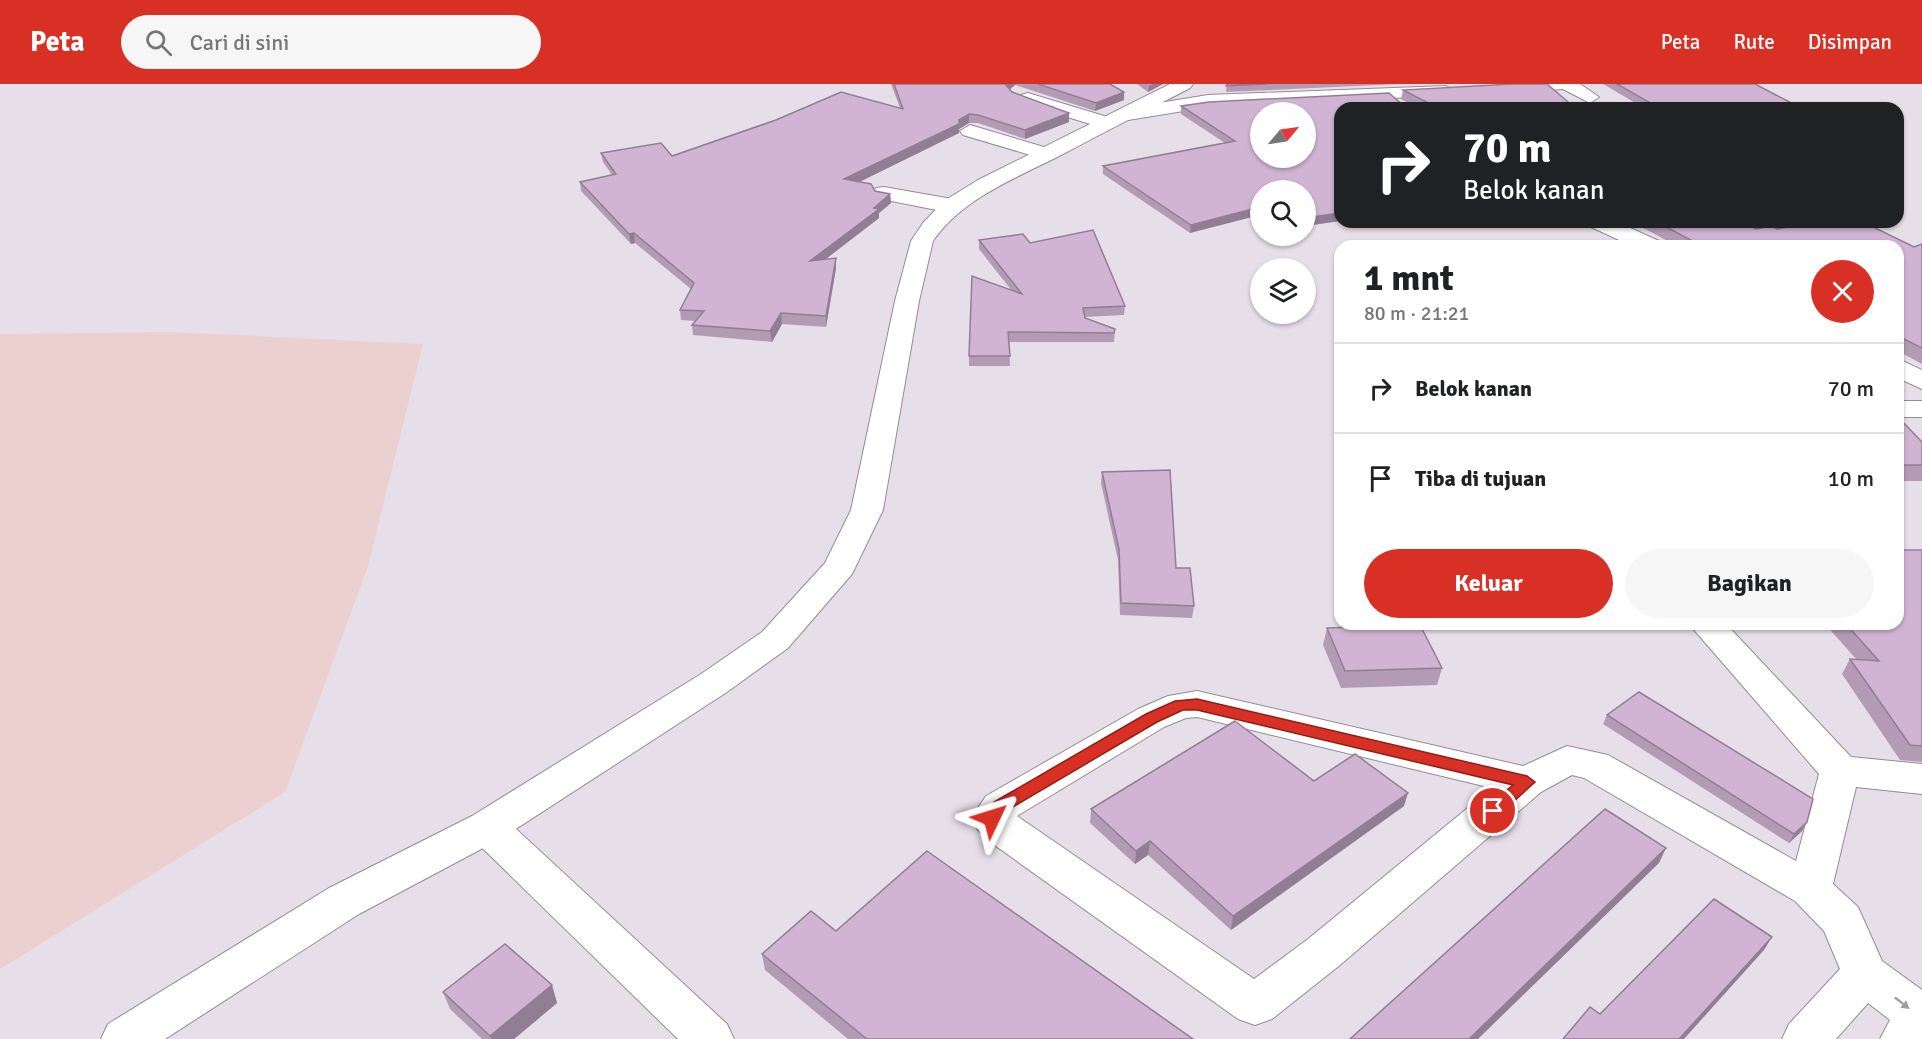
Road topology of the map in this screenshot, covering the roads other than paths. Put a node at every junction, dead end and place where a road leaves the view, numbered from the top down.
1 (1184, 84) edge
2 (1209, 84) edge
3 (1565, 84) edge
4 (1489, 89) edge
5 (1466, 90) edge
6 (1016, 93) edge
7 (1346, 94) junction
8 (1590, 97) dead end
9 (1246, 99) junction
10 (1358, 102) edge
11 (1110, 120) junction
12 (970, 131) edge
13 (1034, 151) junction
14 (884, 193) edge
15 (947, 206) junction
16 (1612, 228) edge
17 (1638, 240) edge
18 (1904, 371) edge
19 (1922, 381) edge
20 (1904, 409) edge
21 (1922, 409) edge
22 (1711, 630) edge
23 (1840, 771) junction
24 (1922, 779) edge
25 (1527, 782) junction
26 (487, 827) junction
27 (1810, 889) junction
28 (1865, 974) junction
29 (125, 1039) edge
30 (710, 1039) edge
31 (1806, 1039) edge
32 (1904, 1039) edge

1 - 11 street
2 - 9 street
3 - 4 street
3 - 8 street
5 - 7 street
6 - 11 street
7 - 9 street
7 - 10 street
9 - 11 street
11 - 13 street
12 - 13 street
13 - 15 street
14 - 15 street
15 - 26 street
16 - 17 street
18 - 19 street
20 - 21 street
22 - 23 street
23 - 24 street
23 - 27 street
25 - 25 street
25 - 27 street
26 - 29 street
26 - 30 street
27 - 28 street
28 - 31 street
28 -> 32 street

